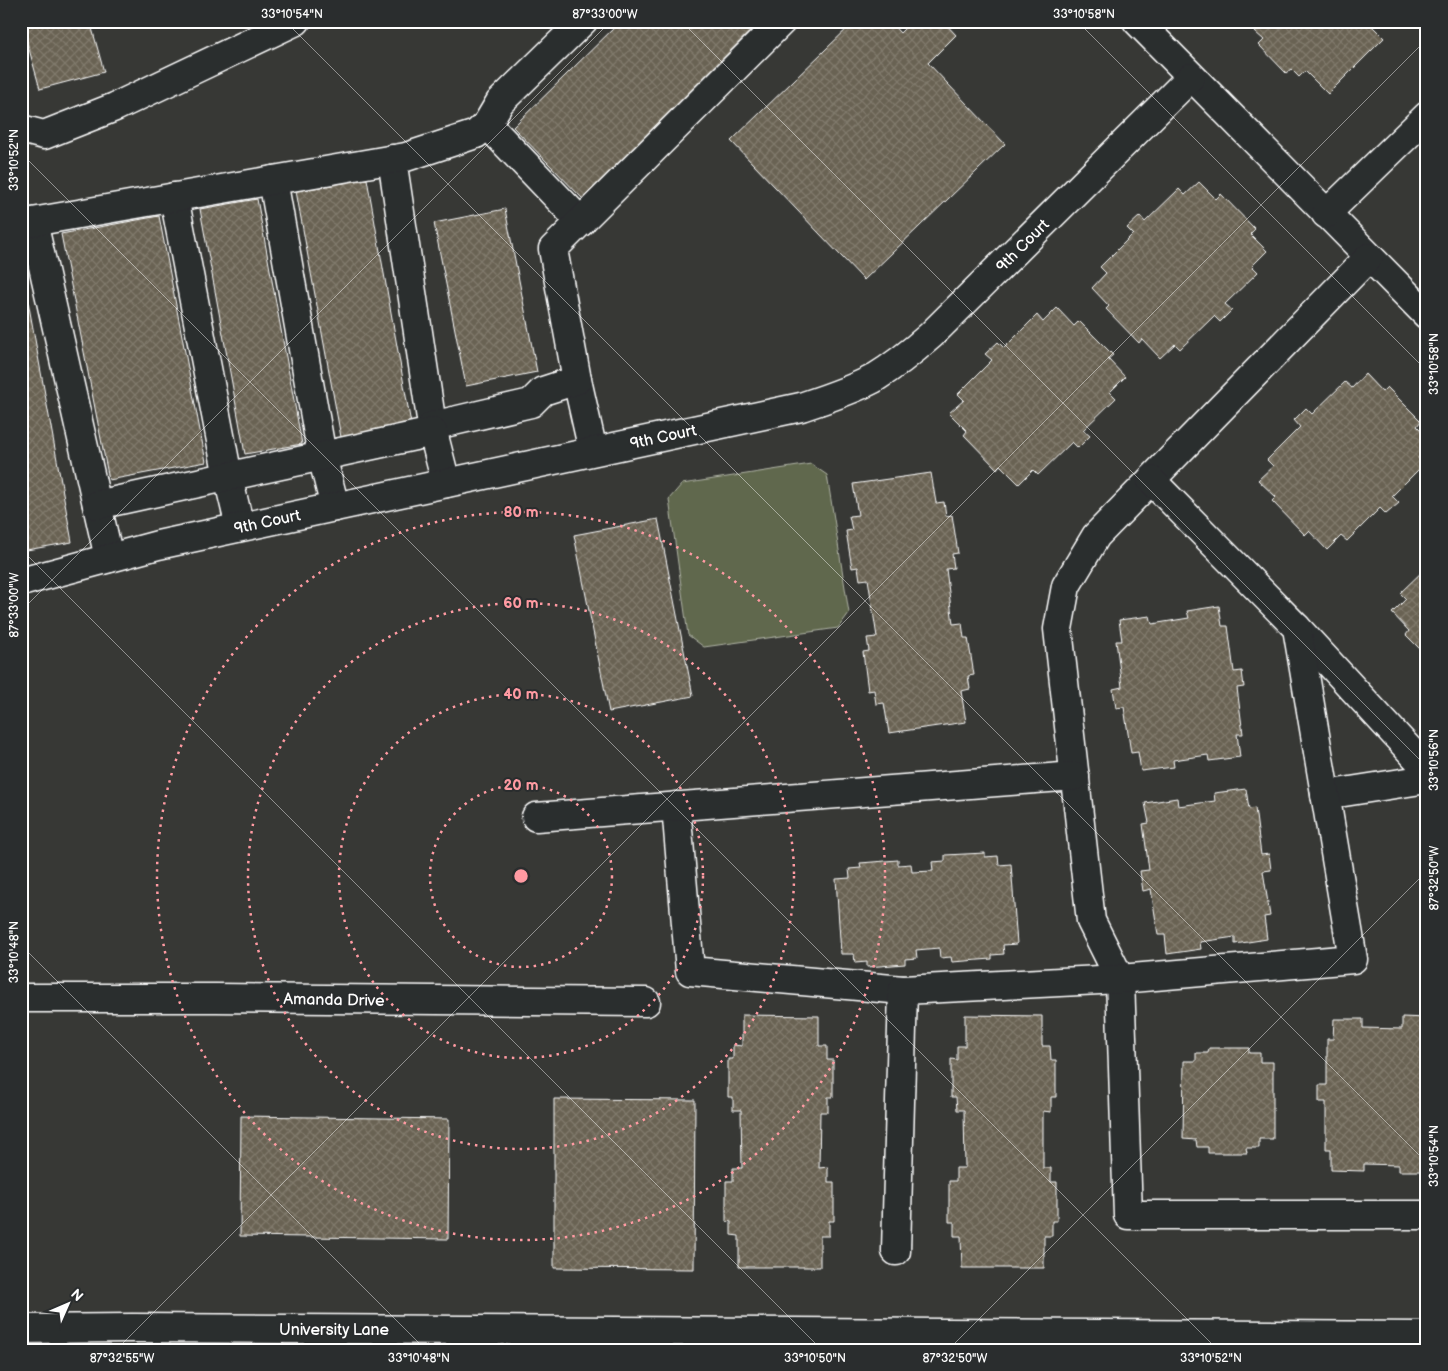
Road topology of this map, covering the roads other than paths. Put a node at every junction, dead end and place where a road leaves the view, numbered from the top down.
1 (296, 21) edge
2 (584, 21) edge
3 (782, 21) edge
4 (1137, 21) edge
5 (1191, 77) junction
6 (1427, 116) edge
7 (487, 124) junction
8 (21, 129) edge
9 (392, 160) junction
10 (273, 180) junction
11 (174, 198) junction
12 (1326, 214) junction
13 (581, 222) junction
14 (27, 223) edge
15 (1369, 257) junction
16 (1427, 315) edge
17 (578, 380) junction
18 (432, 429) junction
19 (593, 451) junction
20 (322, 456) junction
21 (228, 477) junction
22 (1151, 480) junction
23 (446, 483) junction
24 (97, 505) junction
25 (335, 507) junction
26 (240, 527) junction
27 (109, 558) junction
28 (21, 582) edge
29 (1297, 628) junction
30 (1427, 769) edge
31 (1075, 776) junction
32 (1427, 779) edge
33 (1325, 795) junction
34 (676, 806) junction
35 (536, 817) dead end
36 (1120, 979) junction
37 (903, 990) junction
38 (21, 998) edge
39 (646, 1002) dead end
40 (1427, 1215) edge
41 (896, 1251) dead end
42 (21, 1329) edge
43 (1427, 1336) edge
44 (132, 1339) edge
45 (1399, 1343) edge

1 - 8 street
2 - 7 street
3 - 13 street
4 - 5 street
5 - 12 street
5 - 19 street, 9th Court
6 - 12 street
7 - 9 street
7 - 13 street
9 - 10 street
9 - 18 street
10 - 11 street
10 - 20 street
11 - 14 street
11 - 21 street
12 - 15 street
13 - 17 street
14 - 24 street
15 - 16 street
15 - 22 street
17 - 18 street
17 - 19 street
18 - 20 street
18 - 23 street
19 - 23 street, 9th Court
20 - 21 street
20 - 25 street
21 - 24 street
21 - 26 street
22 - 29 street
22 - 31 street
23 - 25 street, 9th Court
24 - 27 street
25 - 26 street, 9th Court
26 - 27 street, 9th Court
27 - 28 street, 9th Court
29 - 30 street
29 - 33 street
31 - 34 street
31 - 36 street
32 - 33 street
33 - 36 street
34 - 35 street
34 - 37 street
36 - 37 street
36 - 40 street
37 - 41 street
38 - 39 street, Amanda Drive
42 - 44 street, University Lane
43 - 45 street, University Lane
44 - 45 street, University Lane

